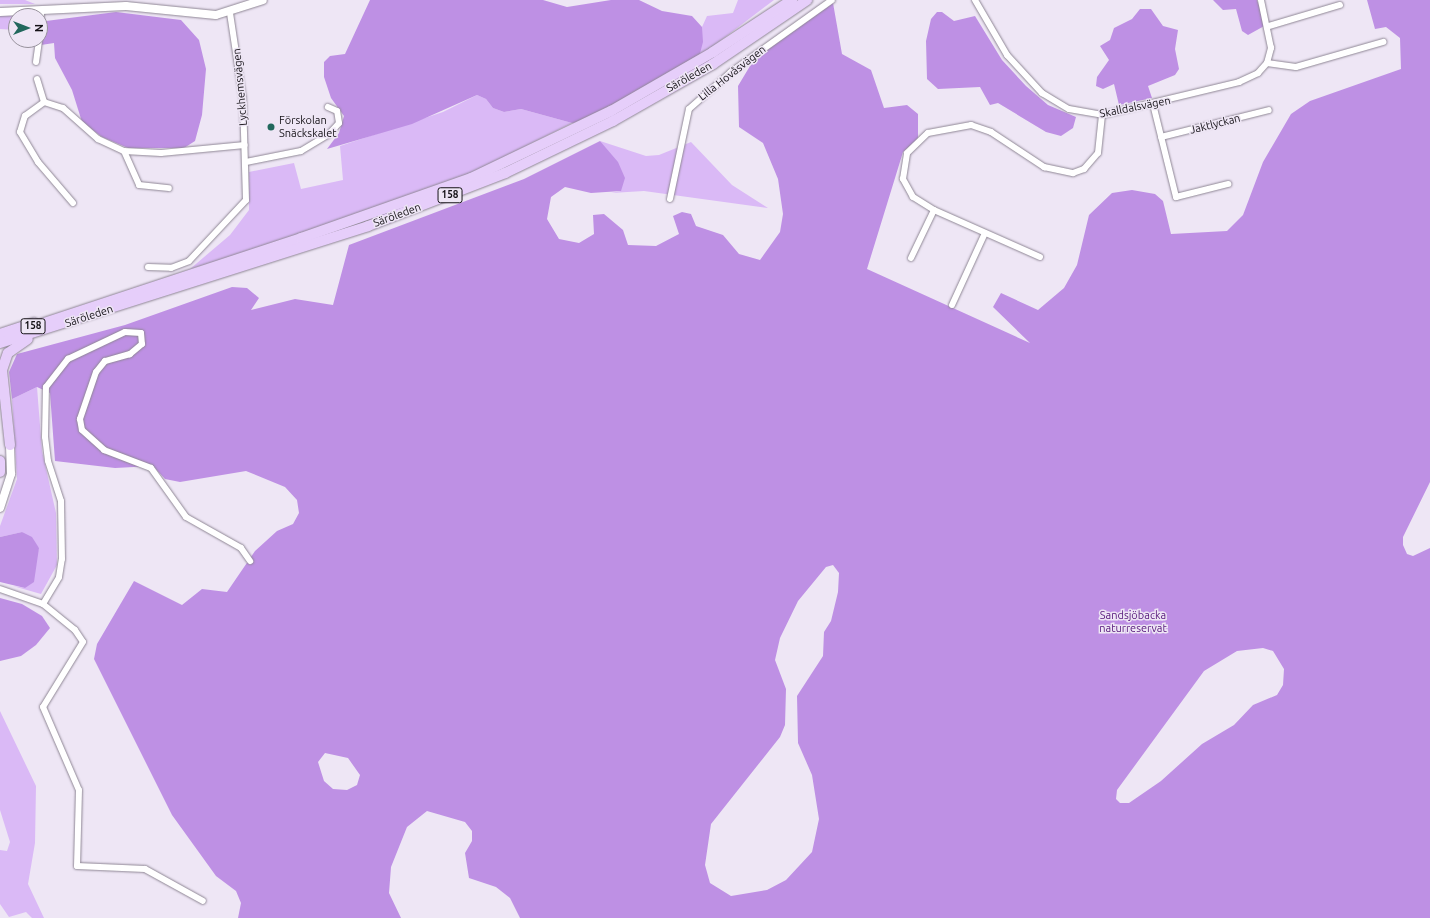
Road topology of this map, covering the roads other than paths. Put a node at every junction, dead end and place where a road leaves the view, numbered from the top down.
1 (263, 0) edge
2 (792, 0) edge
3 (807, 0) edge
4 (832, 0) edge
5 (975, 0) edge
6 (1261, 0) edge
7 (252, 2) edge
8 (1340, 5) dead end
9 (48, 10) edge
10 (230, 13) junction
11 (1269, 26) junction
12 (1383, 42) dead end
13 (38, 48) edge
14 (36, 62) dead end
15 (1267, 63) junction
16 (37, 79) dead end
17 (44, 102) junction
18 (1153, 104) junction
19 (328, 107) dead end
20 (1269, 110) dead end
21 (1102, 115) junction
22 (1161, 137) junction
23 (245, 144) junction
24 (124, 151) junction
25 (246, 162) junction
26 (1228, 184) dead end
27 (169, 188) dead end
28 (670, 199) dead end
29 (73, 203) dead end
30 (934, 210) junction
31 (985, 233) junction
32 (1040, 257) dead end
33 (911, 258) dead end
34 (148, 267) dead end
35 (952, 305) dead end
36 (67, 315) junction
37 (63, 325) junction
38 (0, 334) edge
39 (0, 338) edge
40 (0, 343) edge
41 (10, 445) joint
42 (0, 461) edge
43 (0, 472) edge
44 (0, 508) edge
45 (250, 561) dead end
46 (0, 589) edge
47 (43, 604) junction
48 (203, 901) dead end

1 - 7 street
2 - 36 main road, Säröleden / 158
3 - 37 main road, Säröleden / 158
4 - 28 street, Lilla Hovåsvägen
5 - 21 street, Skalldalsvägen
6 - 11 street
7 - 10 street
8 - 11 street
9 - 10 street
10 - 23 street, Lyckhemsvägen
11 - 15 street
12 - 15 street
13 - 14 street
15 - 18 street, Skalldalsvägen
16 - 17 street
17 - 24 street
17 - 29 street
18 - 21 street, Skalldalsvägen
18 - 22 street
19 - 25 street
20 - 22 street, Jaktlyckan
21 - 30 street
22 - 26 street
23 - 24 street
23 - 25 street, Lyckhemsvägen
24 - 27 street
25 - 34 street, Lyckhemsvägen
30 - 31 street
30 - 33 street
31 - 32 street
31 - 35 street
36 - 38 main road, 158
36 - 39 main road, Säröleden / 158
37 - 40 main road, Säröleden / 158
37 - 41 main road, 158
41 - 44 street, 158
42 - 43 main road
45 - 47 street
46 - 47 street
47 - 48 street

